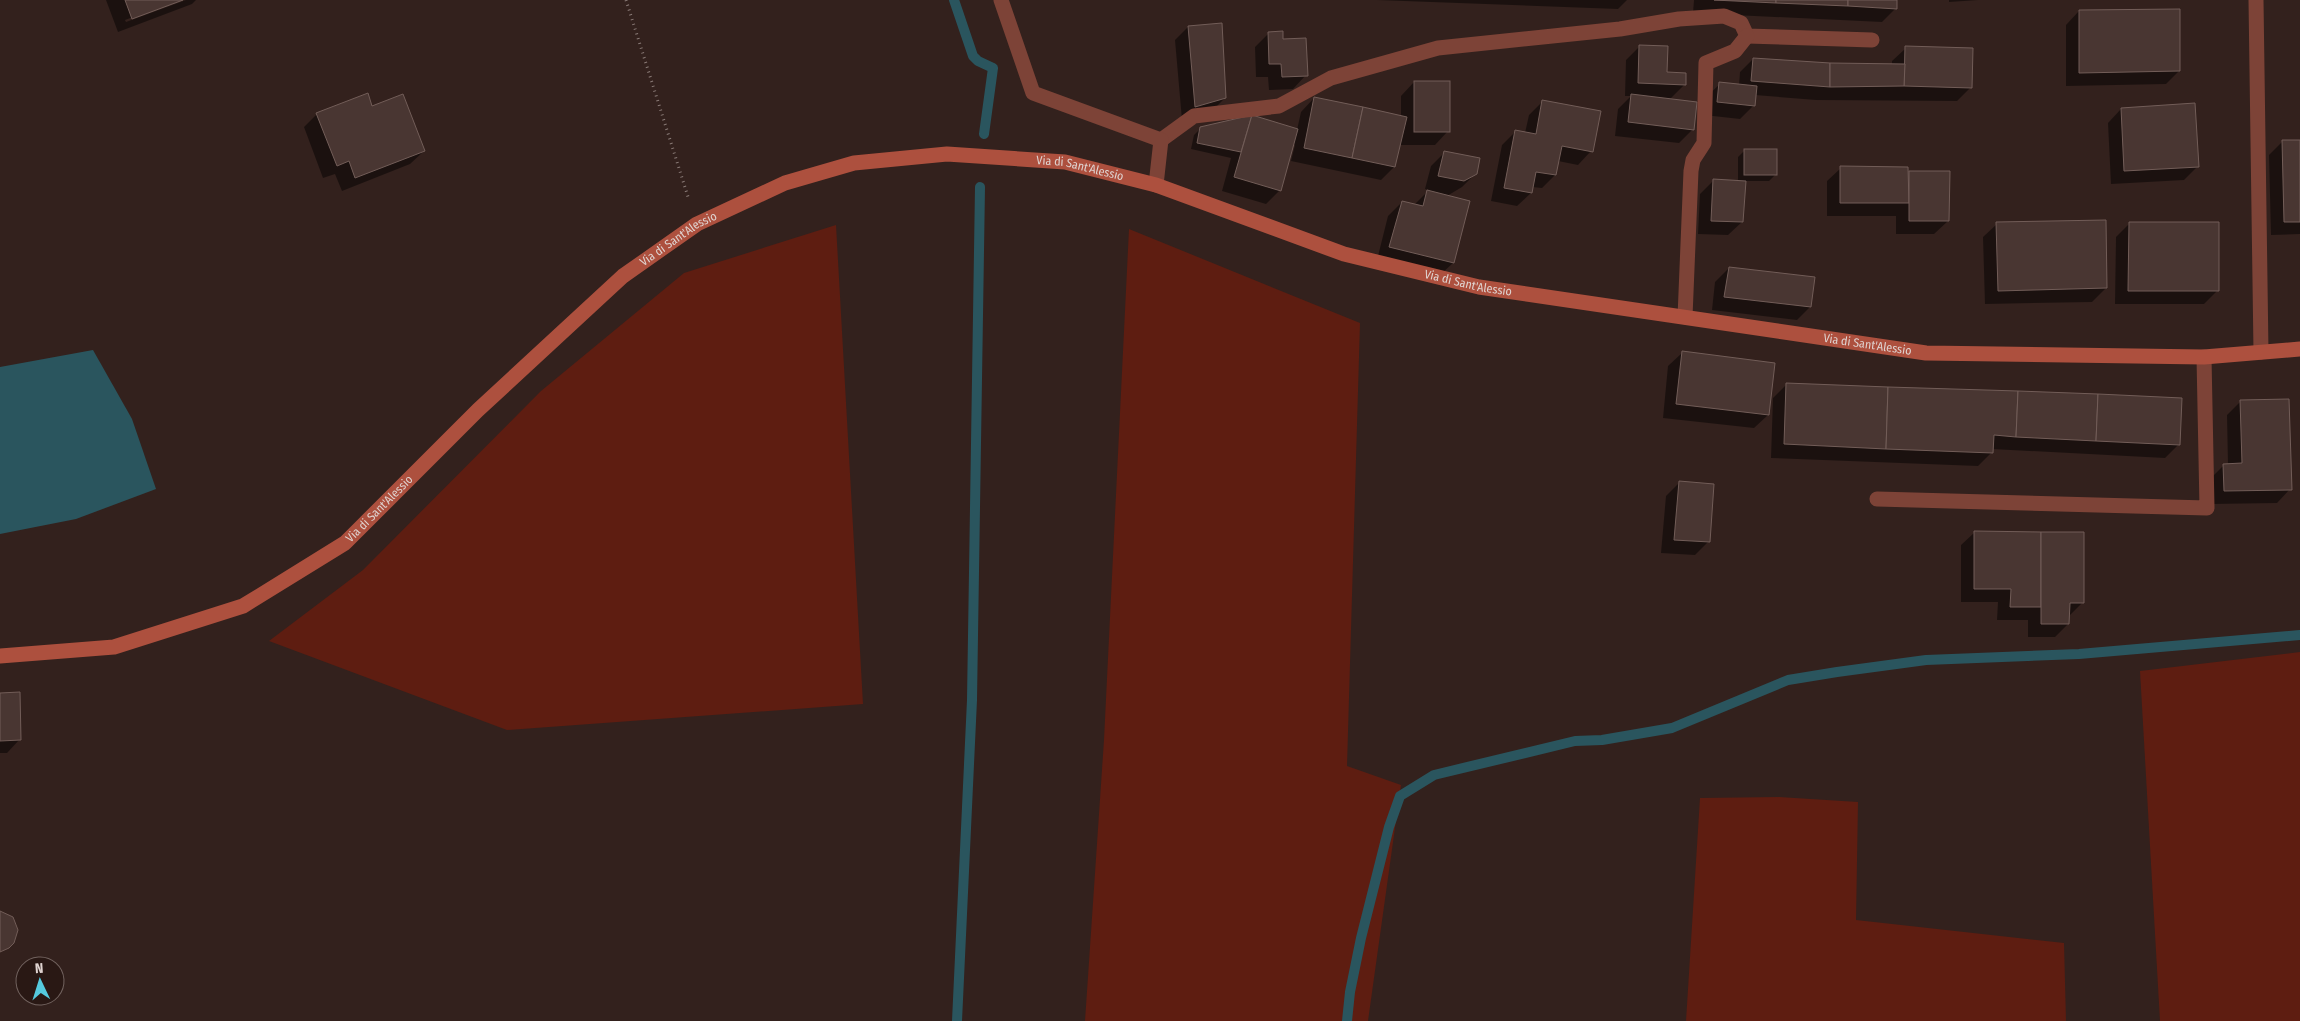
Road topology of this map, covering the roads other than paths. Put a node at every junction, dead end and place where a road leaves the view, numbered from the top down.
1 (1001, 0) edge
2 (2256, 0) edge
3 (1747, 36) junction
4 (1872, 40) dead end
5 (1161, 140) junction
6 (1156, 184) junction
7 (1685, 317) junction
8 (2300, 349) edge
9 (2261, 352) junction
10 (2204, 357) junction
11 (1877, 498) dead end
12 (0, 656) edge

1 - 5 street
2 - 9 street
3 - 4 street
3 - 5 street
3 - 7 street
5 - 6 street
6 - 7 street, Via di Sant'Alessio
6 - 12 street, Via di Sant'Alessio
7 - 10 street, Via di Sant'Alessio
8 - 9 street, Via di Sant'Alessio
9 - 10 street, Via di Sant'Alessio
10 - 11 street

